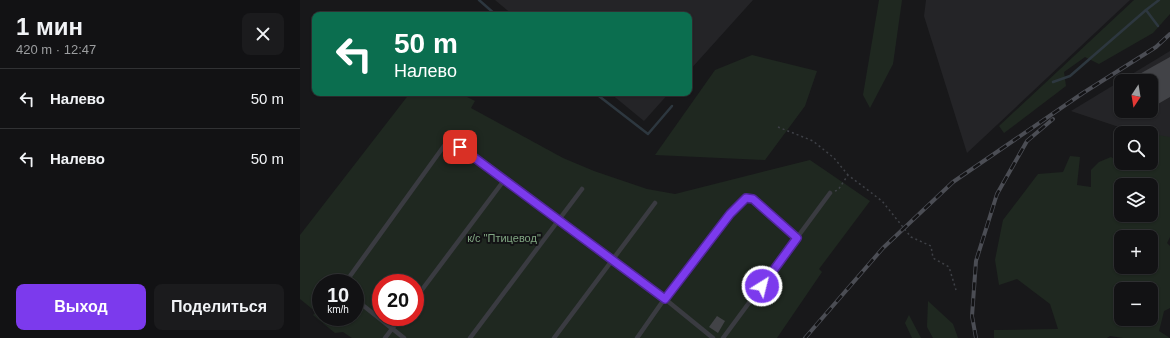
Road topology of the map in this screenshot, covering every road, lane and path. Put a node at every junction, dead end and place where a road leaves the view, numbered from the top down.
1 (778, 127) dead end
2 (848, 175) junction
3 (505, 179) junction
4 (582, 189) dead end
5 (830, 193) joint
6 (655, 203) dead end
7 (558, 219) junction
8 (797, 238) junction
9 (611, 260) junction
10 (352, 274) edge
11 (424, 286) edge
12 (956, 290) dead end
13 (665, 299) junction
14 (364, 306) edge
15 (394, 326) edge
16 (392, 329) junction
17 (385, 338) edge
18 (404, 338) edge
19 (470, 338) edge
20 (554, 338) edge
21 (637, 338) edge
22 (713, 338) edge
23 (723, 338) edge

1 - 2 path
2 - 5 path
2 - 12 path
3 - 7 lane
3 - 10 lane
3 - 11 lane
4 - 7 lane
5 - 8 lane
6 - 9 lane
7 - 9 lane
7 - 19 lane
8 - 13 lane
8 - 23 lane
9 - 13 lane
9 - 20 lane
13 - 21 lane
13 - 22 lane
14 - 16 lane
15 - 16 lane
16 - 17 lane
16 - 18 lane

